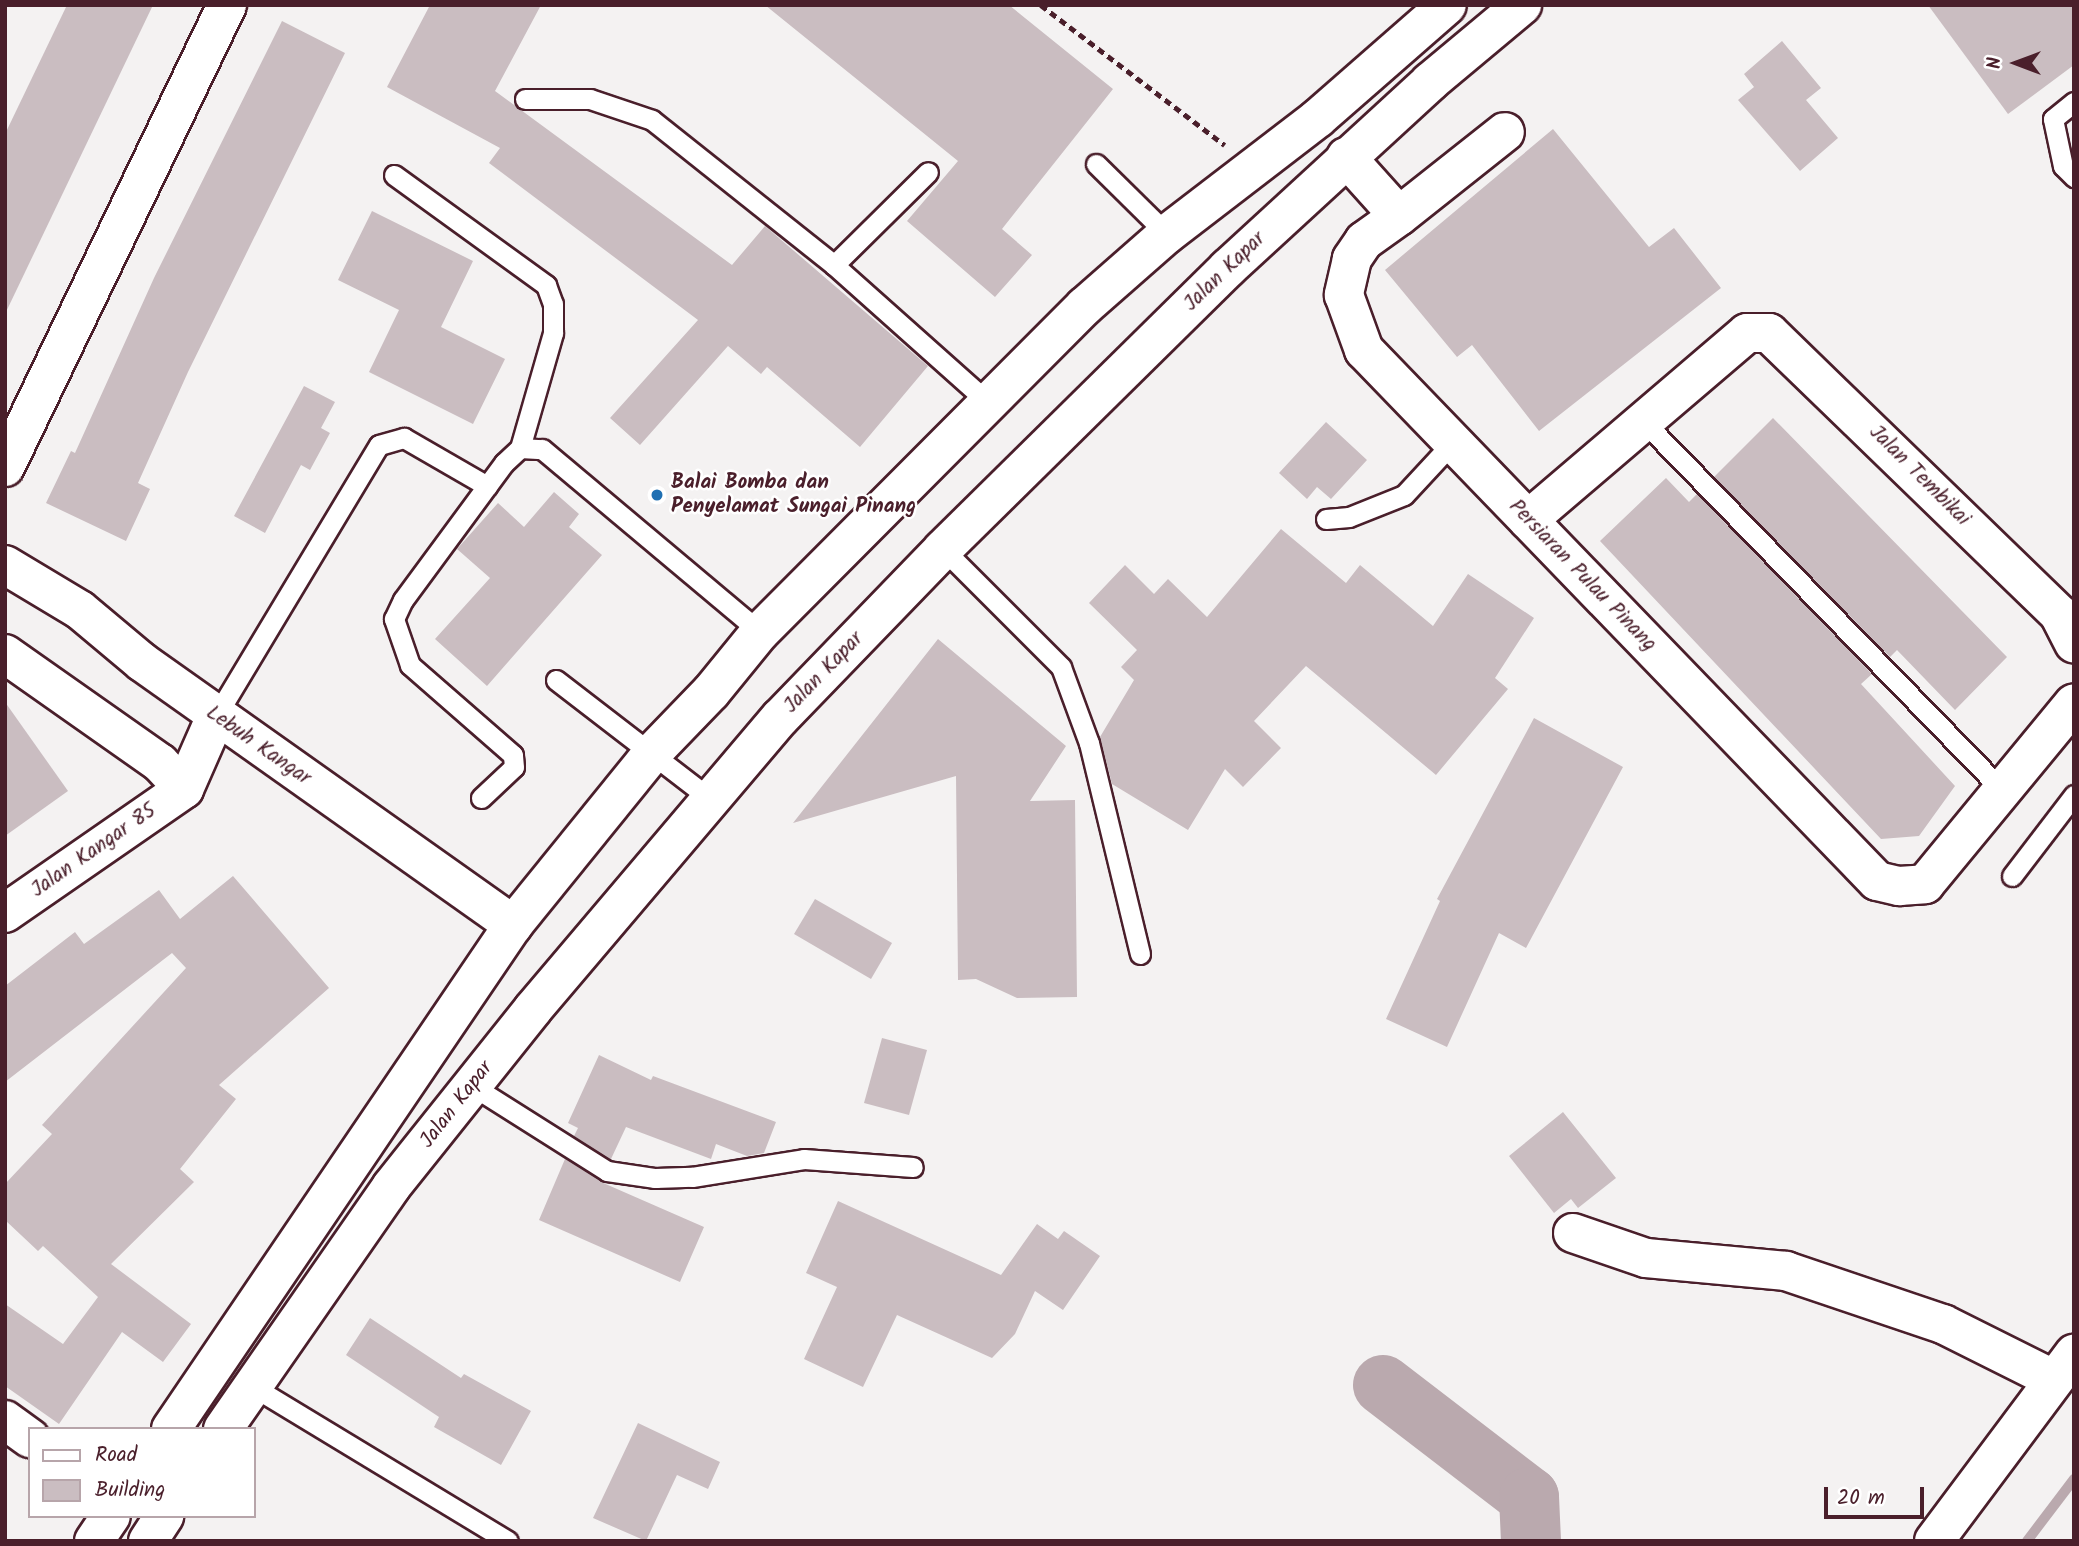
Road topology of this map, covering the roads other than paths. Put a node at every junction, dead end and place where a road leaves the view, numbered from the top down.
1 (227, 5) edge
2 (1447, 5) edge
3 (1522, 5) edge
4 (525, 99) dead end
5 (2074, 102) edge
6 (1505, 132) dead end
7 (1346, 157) junction
8 (1096, 164) dead end
9 (928, 172) dead end
10 (394, 175) dead end
11 (2074, 177) edge
12 (1399, 216) junction
13 (1167, 234) junction
14 (834, 265) junction
15 (990, 404) junction
16 (1645, 423) junction
17 (1453, 442) junction
18 (520, 447) junction
19 (5, 467) edge
20 (487, 486) junction
21 (1326, 519) dead end
22 (1528, 520) junction
23 (943, 549) junction
24 (5, 565) edge
25 (760, 632) junction
26 (2074, 643) edge
27 (12, 668) edge
28 (556, 680) dead end
29 (2074, 703) edge
30 (216, 716) junction
31 (653, 752) junction
32 (184, 789) junction
33 (2002, 790) junction
34 (2074, 795) edge
35 (481, 798) dead end
36 (709, 798) junction
37 (2012, 876) dead end
38 (5, 913) edge
39 (513, 925) junction
40 (1140, 954) dead end
41 (471, 1086) junction
42 (913, 1167) dead end
43 (1573, 1233) dead end
44 (2063, 1366) edge
45 (252, 1386) junction
46 (5, 1420) edge
47 (172, 1427) edge
48 (224, 1427) edge
49 (28, 1437) edge
50 (110, 1518) edge
51 (163, 1518) edge
52 (94, 1541) edge
53 (148, 1541) edge
54 (508, 1541) edge
55 (1934, 1541) edge

1 - 19 main road
2 - 13 main road
3 - 7 main road, Jalan Kapar
4 - 14 lane
5 - 11 lane
6 - 12 main road, Persiaran Pulau Pinang
7 - 12 main road
7 - 23 main road, Jalan Kapar
8 - 13 lane
9 - 14 lane
10 - 18 lane
12 - 17 main road, Persiaran Pulau Pinang
13 - 15 main road
14 - 15 lane
15 - 25 main road
16 - 22 main road
16 - 26 main road, Jalan Tembikai
16 - 33 lane
17 - 21 lane
17 - 22 main road, Persiaran Pulau Pinang
18 - 20 lane
18 - 25 lane
20 - 30 lane
20 - 35 lane
22 - 33 main road, Persiaran Pulau Pinang
23 - 36 main road, Jalan Kapar
23 - 40 lane
24 - 30 main road, Lebuh Kangar
25 - 31 main road
27 - 32 main road
28 - 31 lane
29 - 33 main road
30 - 32 main road
30 - 39 main road, Lebuh Kangar
31 - 36 lane
31 - 39 main road
32 - 38 main road, Jalan Kangar 85
34 - 37 lane
36 - 41 main road, Jalan Kapar
39 - 47 main road
41 - 42 lane
41 - 45 main road, Jalan Kapar
43 - 44 main road
44 - 55 main road
45 - 48 main road, Jalan Kapar
45 - 54 lane
46 - 49 main road
50 - 52 main road
51 - 53 main road

